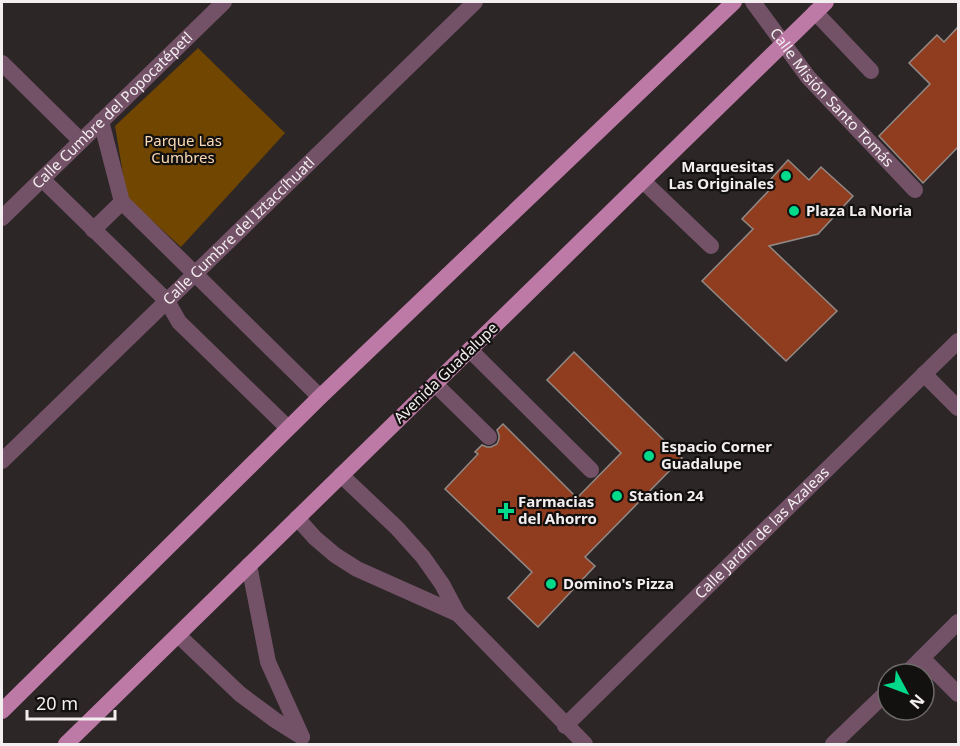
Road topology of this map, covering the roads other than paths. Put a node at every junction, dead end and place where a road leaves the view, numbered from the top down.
1 (224, 2) edge
2 (475, 2) edge
3 (734, 2) edge
4 (753, 2) edge
5 (821, 7) edge
6 (783, 43) junction
7 (2, 63) edge
8 (872, 71) dead end
9 (101, 121) junction
10 (81, 141) junction
11 (42, 179) junction
12 (643, 181) junction
13 (915, 190) dead end
14 (122, 202) junction
15 (2, 218) edge
16 (93, 230) junction
17 (711, 246) dead end
18 (195, 273) junction
19 (166, 301) junction
20 (958, 340) edge
21 (470, 350) junction
22 (924, 374) junction
23 (435, 384) junction
24 (320, 397) junction
25 (958, 408) edge
26 (288, 429) junction
27 (489, 437) dead end
28 (2, 460) edge
29 (591, 470) dead end
30 (341, 475) junction
31 (297, 518) junction
32 (249, 566) junction
33 (458, 614) junction
34 (958, 622) edge
35 (178, 635) junction
36 (922, 658) junction
37 (918, 662) edge
38 (958, 694) edge
39 (876, 703) edge
40 (2, 711) edge
41 (566, 726) junction
42 (305, 740) edge
43 (66, 744) edge
44 (585, 744) edge
45 (833, 744) edge

1 - 9 street, Calle Cumbre del Popocatépetl
2 - 18 street, Calle Cumbre del Iztaccíhuatl
3 - 24 main road
4 - 6 street, Calle Misión Santo Tomás
5 - 6 main road, Avenida Guadalupe
5 - 8 street
6 - 12 main road, Avenida Guadalupe
6 - 13 street, Calle Misión Santo Tomás
7 - 10 street
9 - 10 street, Calle Cumbre del Popocatépetl
9 - 14 street
10 - 11 street, Calle Cumbre del Popocatépetl
11 - 15 street, Calle Cumbre del Popocatépetl
11 - 16 street
12 - 17 street
12 - 21 main road, Avenida Guadalupe
14 - 16 street
14 - 18 street
16 - 19 street
18 - 19 street, Calle Cumbre del Iztaccíhuatl
18 - 24 street
19 - 26 street
19 - 28 street, Calle Cumbre del Iztaccíhuatl
20 - 22 street, Calle Jardín de las Azaleas
21 - 23 main road, Avenida Guadalupe
21 - 29 street
22 - 25 street
22 - 41 street, Calle Jardín de las Azaleas
23 - 27 street
23 - 30 main road, Avenida Guadalupe
24 - 26 main road
26 - 40 main road
30 - 31 main road, Avenida Guadalupe
30 - 33 street
31 - 32 main road, Avenida Guadalupe
31 - 33 street
32 - 35 main road, Avenida Guadalupe
32 - 42 street
33 - 41 street
34 - 36 street
35 - 42 street
35 - 43 main road, Avenida Guadalupe
36 - 37 street
36 - 38 street
39 - 45 street
41 - 44 street

